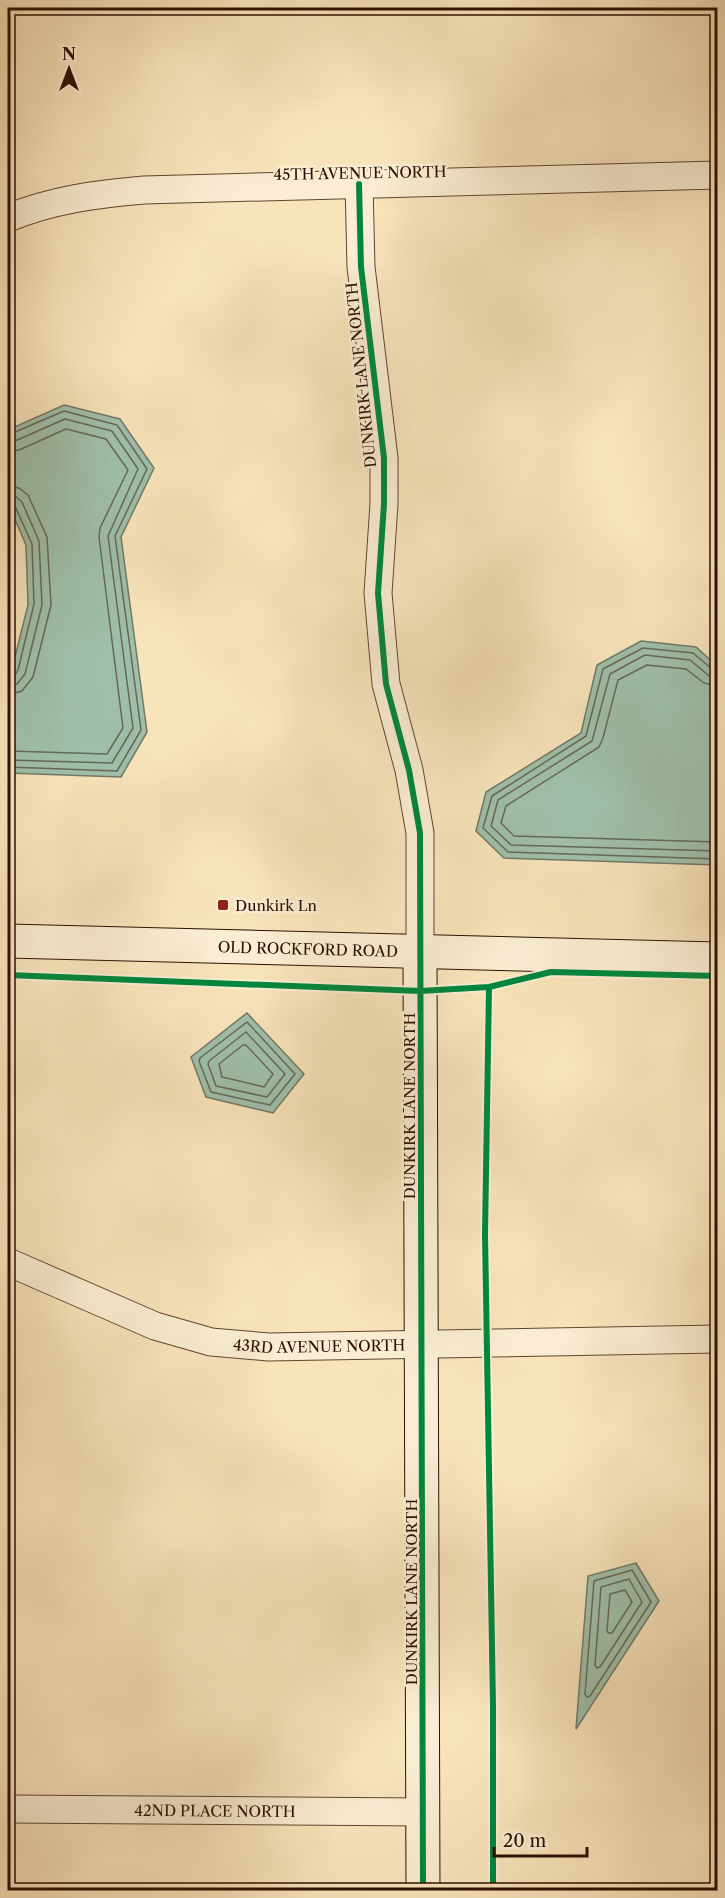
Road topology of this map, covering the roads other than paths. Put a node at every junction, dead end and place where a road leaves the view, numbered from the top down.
1 (717, 175) edge
2 (358, 184) junction
3 (8, 218) edge
4 (8, 941) edge
5 (420, 951) junction
6 (717, 959) edge
7 (8, 1262) edge
8 (717, 1339) edge
9 (423, 1345) junction
10 (8, 1809) edge
11 (423, 1812) junction
12 (423, 1890) edge

1 - 2 street, 45TH AVENUE NORTH
2 - 3 street, 45TH AVENUE NORTH
2 - 5 street, DUNKIRK LANE NORTH
4 - 5 street, OLD ROCKFORD ROAD
5 - 6 street, OLD ROCKFORD ROAD
5 - 9 street, DUNKIRK LANE NORTH
7 - 9 street, 43RD AVENUE NORTH
8 - 9 street, 43RD AVENUE NORTH
9 - 11 street, DUNKIRK LANE NORTH
10 - 11 street, 42ND PLACE NORTH
11 - 12 street, DUNKIRK LANE NORTH

